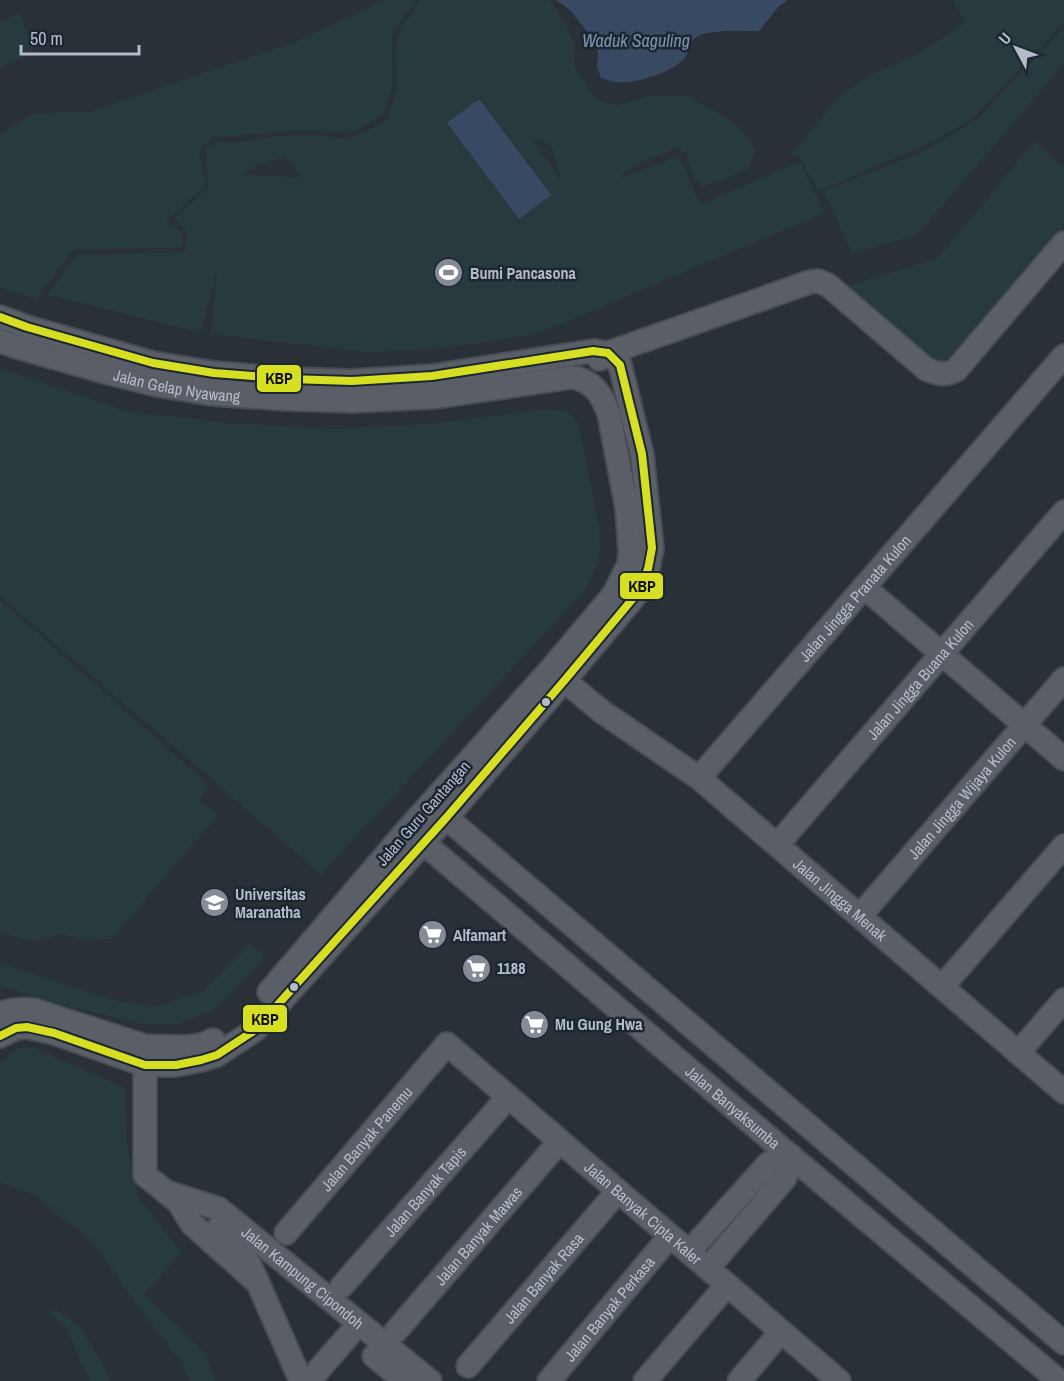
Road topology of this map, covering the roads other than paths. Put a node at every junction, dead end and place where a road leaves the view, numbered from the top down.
1 (1064, 243) edge
2 (0, 317) edge
3 (0, 341) edge
4 (1064, 356) edge
5 (614, 359) junction
6 (573, 377) junction
7 (1064, 512) edge
8 (864, 587) junction
9 (941, 655) junction
10 (557, 675) junction
11 (1064, 679) edge
12 (1025, 725) junction
13 (1064, 759) edge
14 (699, 778) junction
15 (438, 811) junction
16 (415, 836) junction
17 (777, 845) junction
18 (1064, 846) edge
19 (860, 916) junction
20 (942, 987) junction
21 (1064, 999) edge
22 (7, 1010) edge
23 (0, 1036) edge
24 (447, 1044) joint
25 (1018, 1053) junction
26 (145, 1055) junction
27 (1064, 1092) edge
28 (508, 1097) junction
29 (560, 1141) junction
30 (792, 1156) junction
31 (618, 1191) junction
32 (173, 1197) junction
33 (286, 1233) dead end
34 (670, 1236) junction
35 (241, 1246) junction
36 (689, 1252) junction
37 (708, 1269) junction
38 (258, 1283) junction
39 (727, 1285) junction
40 (342, 1286) dead end
41 (396, 1331) dead end
42 (782, 1332) junction
43 (349, 1335) junction
44 (1064, 1343) edge
45 (468, 1366) dead end
46 (301, 1381) edge
47 (309, 1381) edge
48 (405, 1381) edge
49 (430, 1381) edge
50 (549, 1381) edge
51 (645, 1381) edge
52 (739, 1381) edge
53 (839, 1381) edge
54 (1059, 1381) edge

1 - 5 street
2 - 5 street, Jalan Gelap Nyawang
3 - 6 street, Jalan Gelap Nyawang
4 - 8 street, Jalan Jingga Pranata Kulon
5 - 6 street
5 - 10 street, Jalan Guru Gantangan
6 - 10 street, Jalan Guru Gantangan
7 - 9 street, Jalan Jingga Buana Kulon
8 - 9 street
8 - 14 street, Jalan Jingga Pranata Kulon
9 - 12 street
9 - 17 street, Jalan Jingga Buana Kulon
10 - 14 street, Jalan Jingga Menak
10 - 15 street, Jalan Guru Gantangan
11 - 12 street, Jalan Jingga Wijaya Kulon
12 - 13 street
12 - 19 street, Jalan Jingga Wijaya Kulon
14 - 17 street, Jalan Jingga Menak
15 - 16 street, Jalan Guru Gantangan
15 - 44 street, Jalan Banyaksumba
16 - 26 street, Jalan Guru Gantangan
16 - 30 street, Jalan Banyaksumba
17 - 19 street, Jalan Jingga Menak
18 - 20 street
19 - 20 street, Jalan Jingga Menak
20 - 25 street, Jalan Jingga Menak
21 - 25 street
22 - 26 street, Jalan Guru Gantangan
23 - 26 street, Jalan Guru Gantangan
24 - 28 street, Jalan Banyak Cipta Kaler
24 - 33 street, Jalan Banyak Panemu
25 - 27 street, Jalan Jingga Menak
26 - 32 street
28 - 29 street, Jalan Banyak Cipta Kaler
28 - 40 street, Jalan Banyak Tapis
29 - 31 street, Jalan Banyak Cipta Kaler
29 - 41 street, Jalan Banyak Mawas
30 - 36 street
30 - 37 street
30 - 54 street, Jalan Banyaksumba
31 - 34 street, Jalan Banyak Cipta Kaler
31 - 45 street, Jalan Banyak Rasa
32 - 35 street
32 - 38 street
32 - 49 street, Jalan Kampung Cipondoh
34 - 36 street, Jalan Banyak Cipta Kaler
34 - 50 street, Jalan Banyak Perkasa
35 - 38 street
35 - 43 street
36 - 37 street, Jalan Banyak Cipta Kaler
37 - 39 street, Jalan Banyak Cipta Kaler
38 - 46 street
39 - 42 street, Jalan Banyak Cipta Kaler
39 - 51 street
42 - 52 street
42 - 53 street, Jalan Banyak Cipta Kaler
43 - 47 street
43 - 48 street

